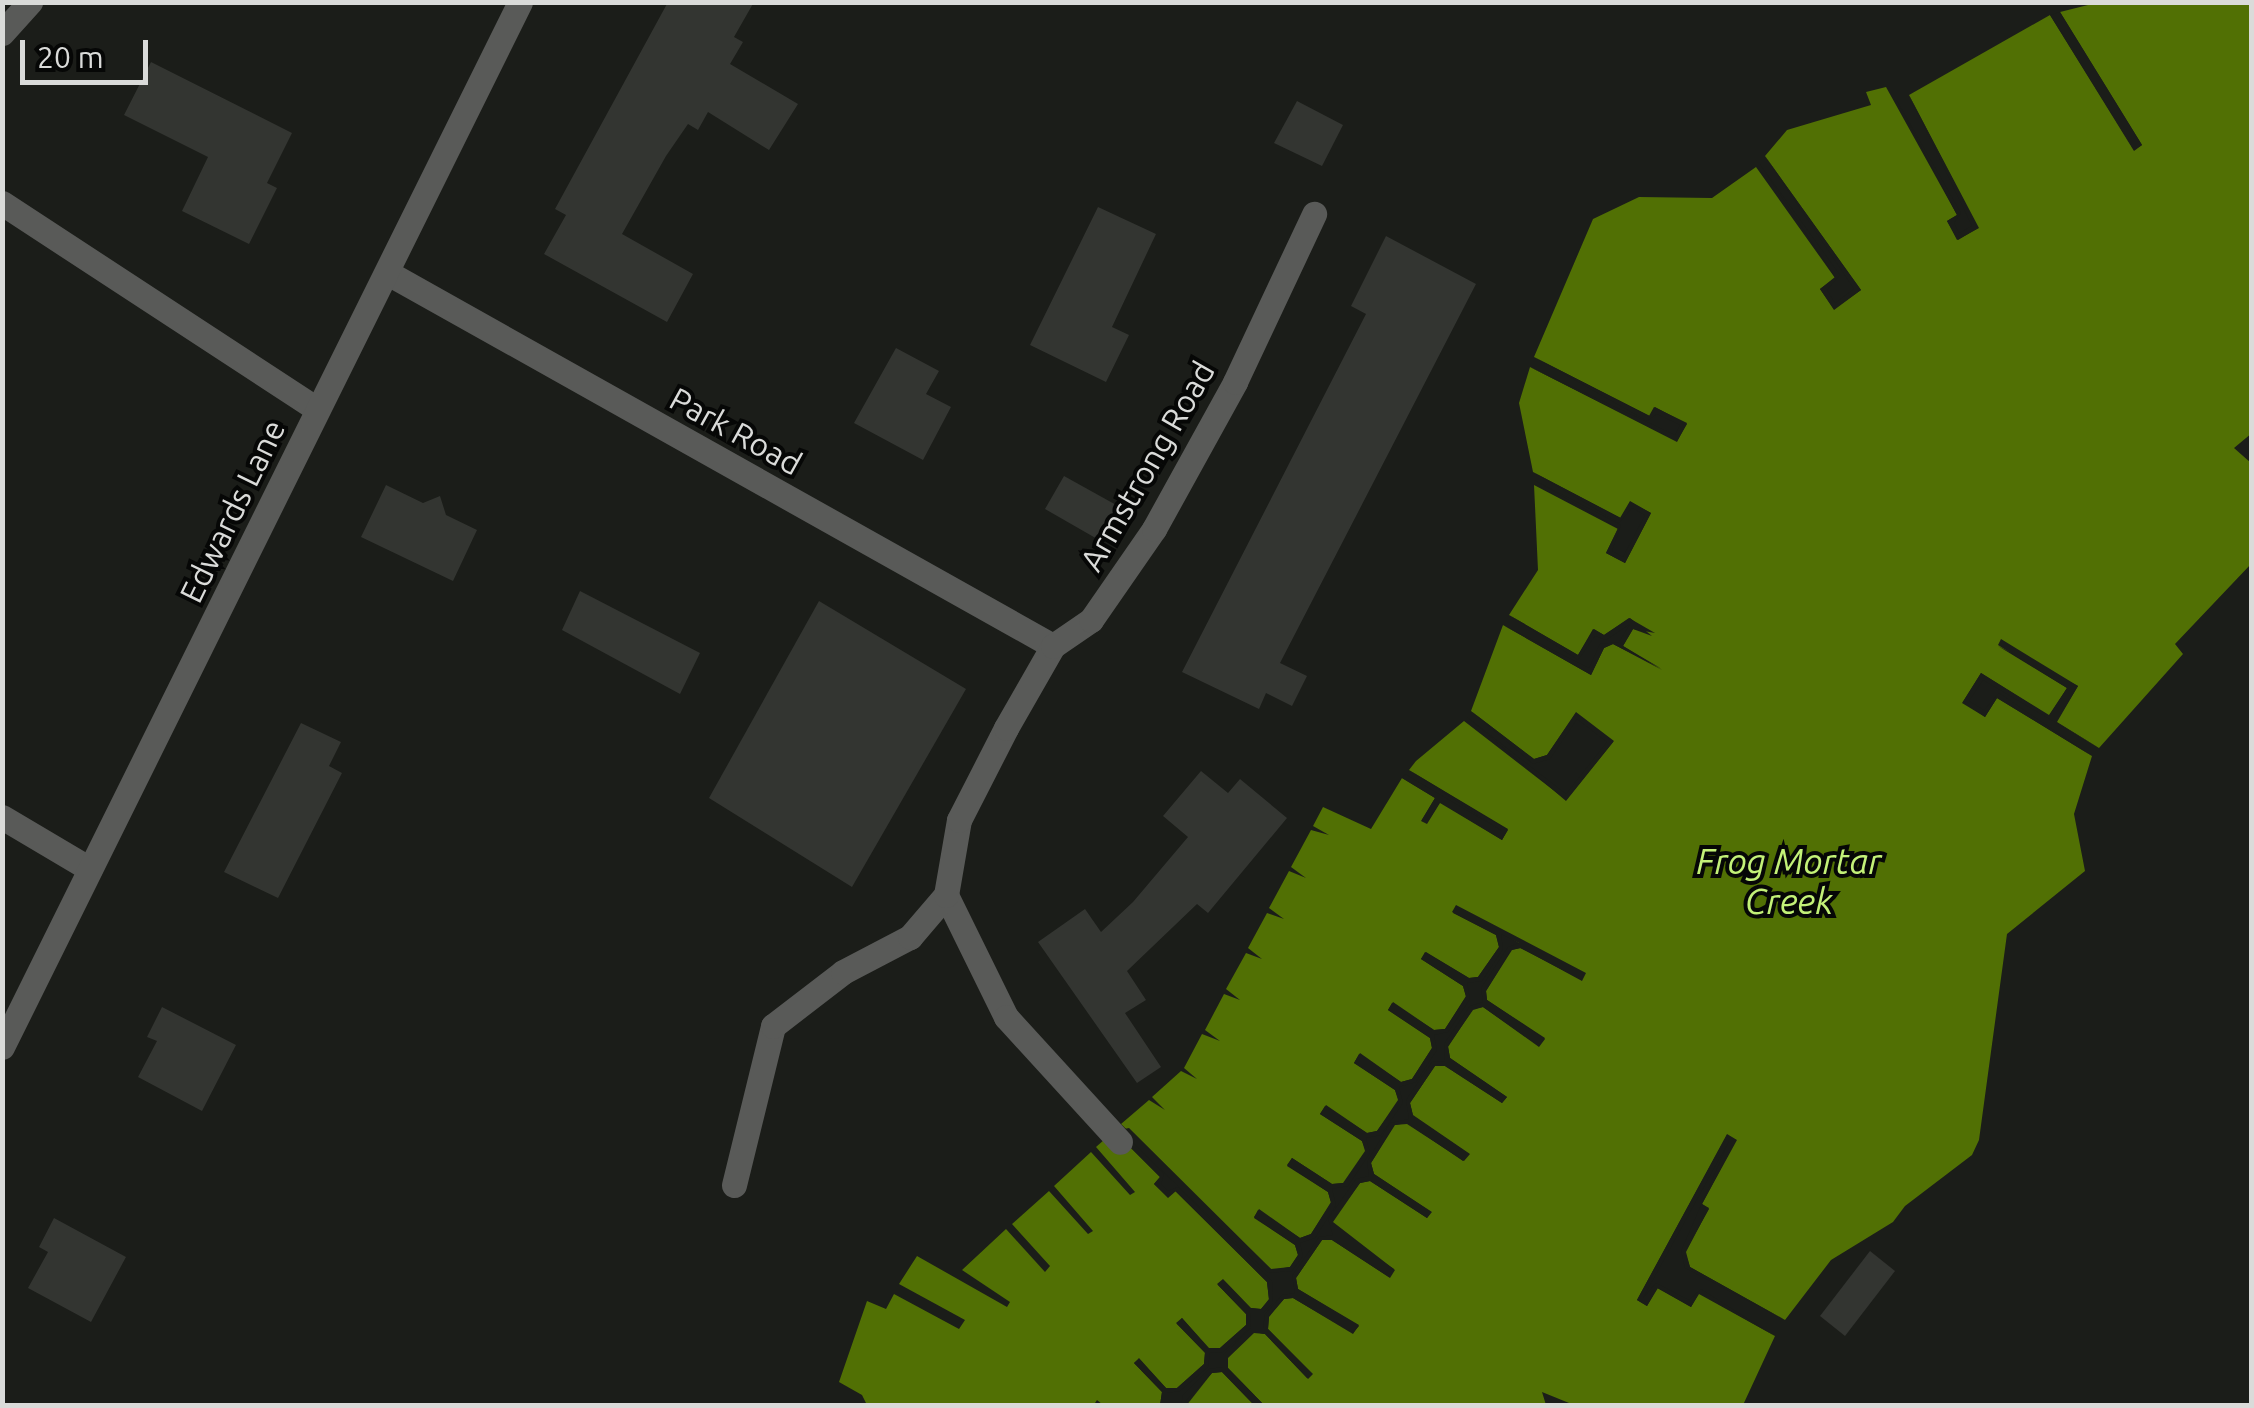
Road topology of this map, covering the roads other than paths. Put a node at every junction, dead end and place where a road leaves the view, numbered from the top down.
1 (30, 2) edge
2 (520, 2) edge
3 (2, 33) edge
4 (2, 203) edge
5 (1314, 214) dead end
6 (388, 273) junction
7 (318, 409) junction
8 (1053, 646) junction
9 (2, 817) edge
10 (90, 870) junction
11 (946, 896) junction
12 (2, 1048) edge
13 (1120, 1142) dead end
14 (734, 1186) dead end

1 - 3 street
2 - 6 street, Edwards Lane
4 - 7 street
5 - 8 street, Armstrong Road
6 - 7 street, Edwards Lane
6 - 8 street, Park Road
7 - 10 street, Edwards Lane
8 - 11 street, Armstrong Road
9 - 10 street
10 - 12 street, Edwards Lane
11 - 13 street
11 - 14 street

